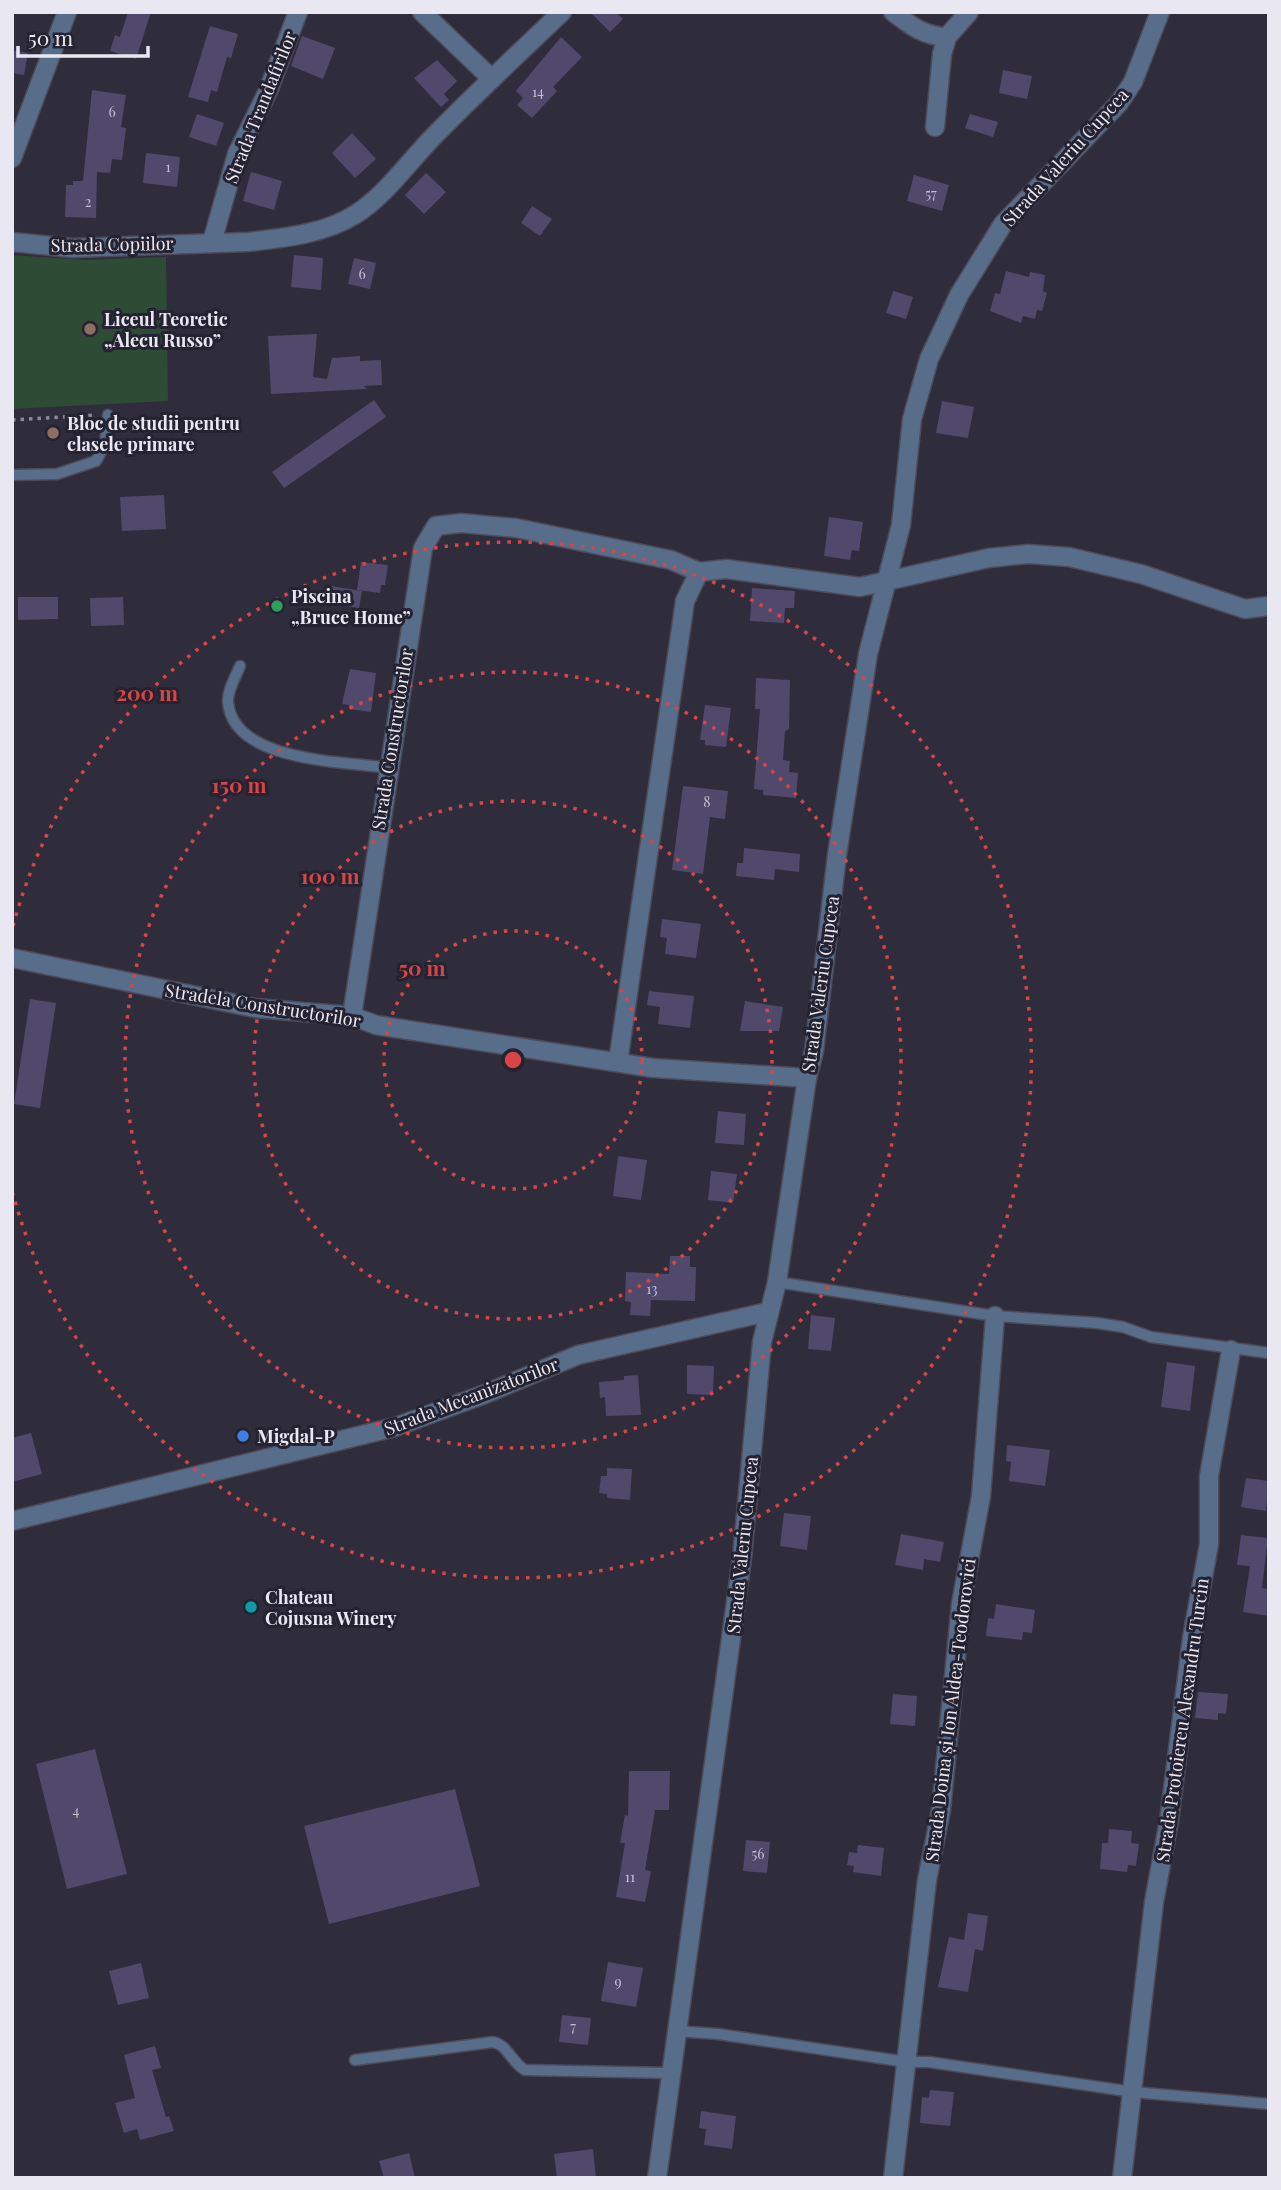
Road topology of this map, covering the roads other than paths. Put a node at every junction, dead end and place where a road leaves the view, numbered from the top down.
1 (67, 12) edge
2 (298, 12) edge
3 (422, 12) edge
4 (562, 12) edge
5 (893, 12) edge
6 (969, 12) edge
7 (1160, 12) edge
8 (947, 37) junction
9 (492, 79) junction
10 (935, 127) dead end
11 (12, 158) edge
12 (12, 242) edge
13 (212, 242) junction
14 (108, 415) road end
15 (12, 475) edge
16 (699, 572) junction
17 (884, 583) junction
18 (1269, 606) edge
19 (240, 666) dead end
20 (388, 768) junction
21 (12, 958) edge
22 (352, 1016) junction
23 (618, 1062) junction
24 (807, 1078) junction
25 (776, 1282) junction
26 (767, 1312) junction
27 (995, 1316) junction
28 (1231, 1350) junction
29 (1269, 1353) edge
30 (12, 1521) edge
31 (674, 2031) junction
32 (355, 2060) dead end
33 (907, 2062) junction
34 (670, 2073) junction
35 (1133, 2092) junction
36 (1269, 2104) edge
37 (657, 2178) edge
38 (893, 2178) edge
39 (1122, 2178) edge

1 - 11 street
2 - 13 street, Strada Trandafirilor
3 - 9 street
4 - 9 street, Strada Copiilor
5 - 8 street
6 - 8 street
7 - 17 street, Strada Valeriu Cupcea
8 - 10 street
9 - 13 street, Strada Copiilor
12 - 13 street, Strada Copiilor
14 - 15 lane
16 - 17 street, Strada Constructorilor
16 - 20 street, Strada Constructorilor
16 - 23 street
17 - 18 street, Strada Constructorilor
17 - 24 street, Strada Valeriu Cupcea
19 - 20 lane
20 - 22 street, Strada Constructorilor
21 - 22 street, Stradela Constructorilor
22 - 23 street, Stradela Constructorilor
23 - 24 street, Stradela Constructorilor
24 - 25 street, Strada Valeriu Cupcea
25 - 26 street, Strada Valeriu Cupcea
25 - 27 lane
26 - 30 street, Strada Mecanizatorilor
26 - 31 street, Strada Valeriu Cupcea
27 - 28 lane
27 - 33 street, Strada Doina și Ion Aldea-Teodorovici
28 - 29 lane
28 - 35 street, Strada Protoiereu Alexandru Turcin
31 - 33 lane
31 - 34 street, Strada Valeriu Cupcea
32 - 34 lane
33 - 35 lane
33 - 38 street, Strada Doina și Ion Aldea-Teodorovici
34 - 37 street, Strada Valeriu Cupcea
35 - 36 lane
35 - 39 street, Strada Protoiereu Alexandru Turcin

